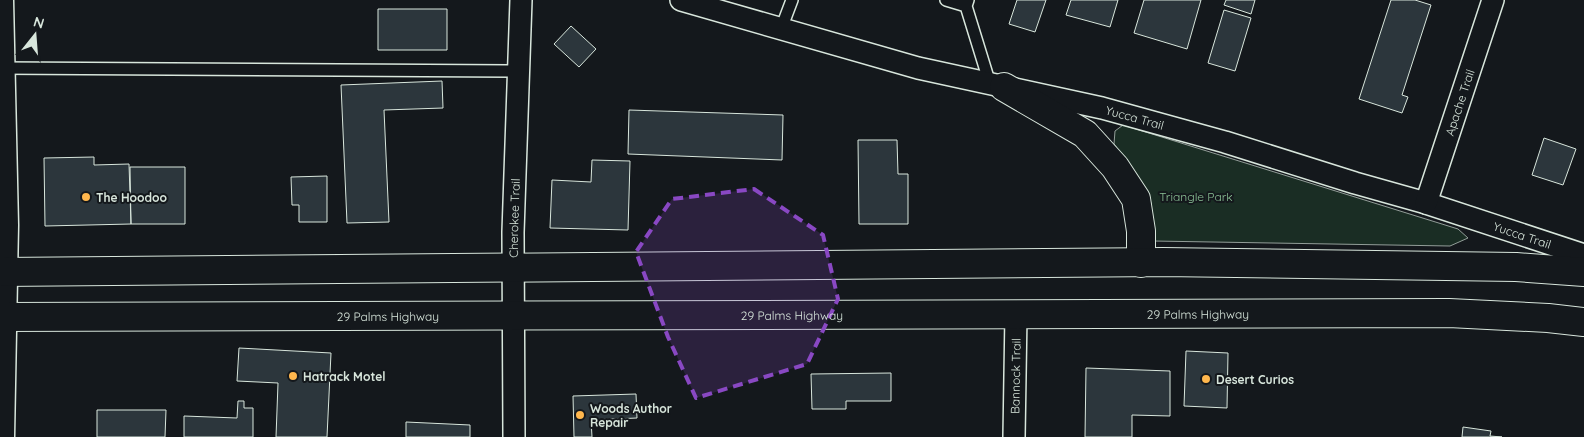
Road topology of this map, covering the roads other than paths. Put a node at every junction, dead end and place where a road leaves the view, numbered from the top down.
1 (0, 0) edge
2 (521, 0) edge
3 (681, 0) edge
4 (792, 0) edge
5 (946, 0) edge
6 (1493, 0) edge
7 (967, 3) edge
8 (781, 29) junction
9 (1, 68) edge
10 (518, 71) junction
11 (997, 85) junction
12 (1426, 203) junction
13 (1584, 255) edge
14 (1141, 263) junction
15 (514, 268) junction
16 (2, 272) edge
17 (1584, 272) edge
18 (1016, 314) junction
19 (1, 317) edge
20 (514, 317) junction
21 (1584, 322) edge
22 (1, 437) edge
23 (514, 437) edge
24 (1014, 437) edge

1 - 9 street
2 - 10 street, Cherokee Trail
3 - 8 street, Yucca Trail
4 - 8 lane
5 - 7 lane
6 - 12 street, Apache Trail
7 - 11 lane
8 - 11 street, Yucca Trail
9 - 10 lane
9 - 16 street
10 - 15 street, Cherokee Trail
11 - 12 street, Yucca Trail
11 - 14 main road
12 - 13 street, Yucca Trail
14 - 15 main road
14 - 17 main road
15 - 16 main road
15 - 20 street, Cherokee Trail
16 - 19 street
18 - 20 main road, 29 Palms Highway
18 - 21 main road, 29 Palms Highway
18 - 24 street, Bannock Trail
19 - 20 main road, 29 Palms Highway
19 - 22 street
20 - 23 street, Cherokee Trail

